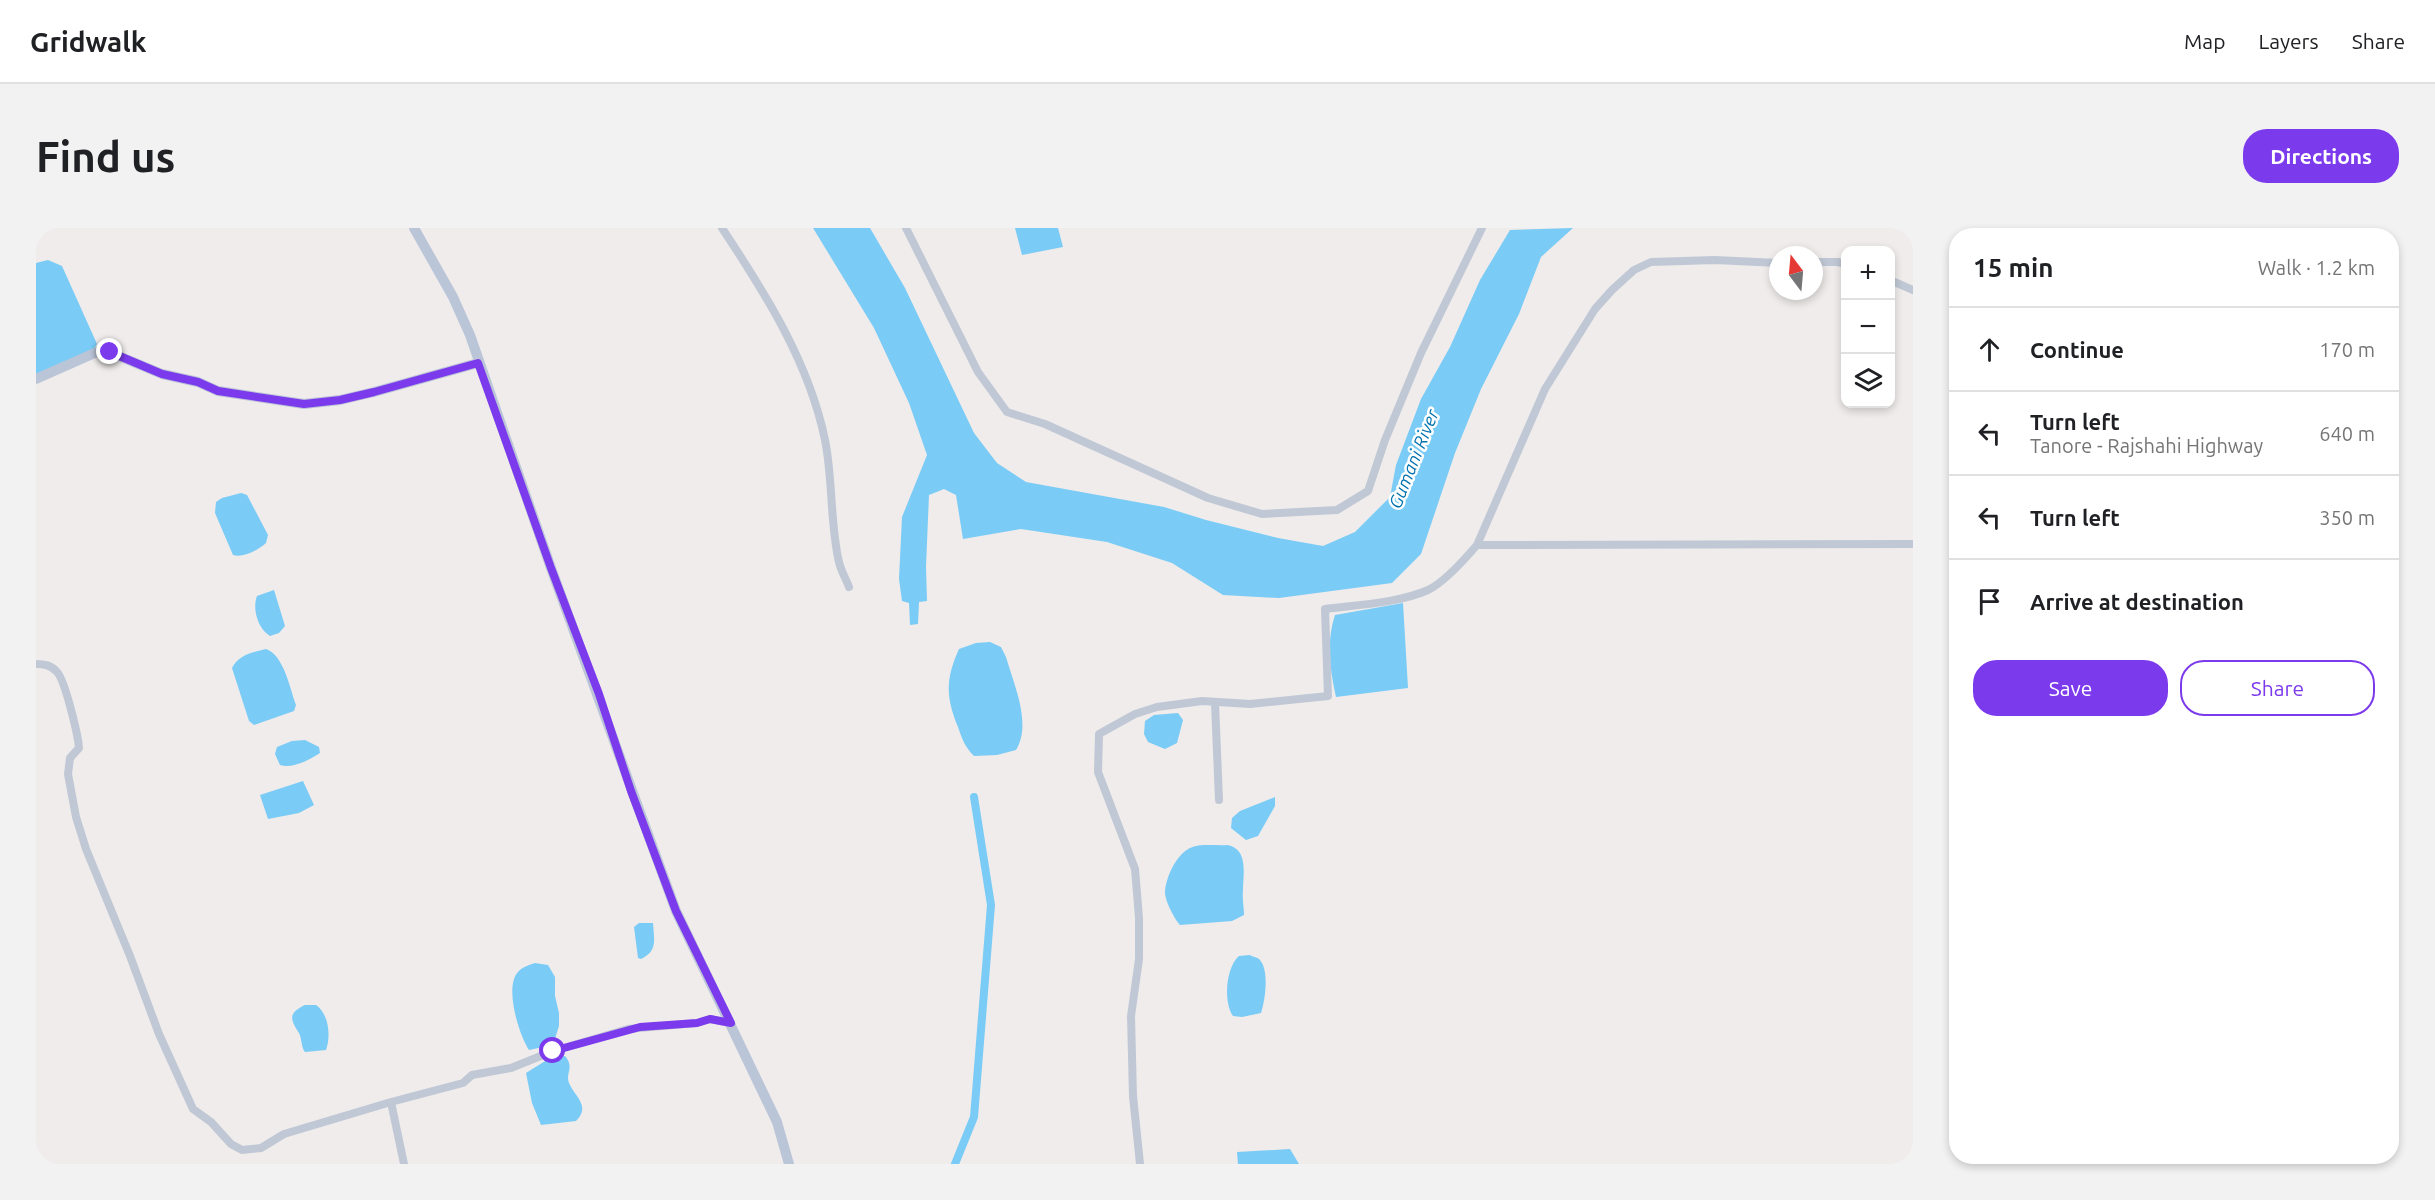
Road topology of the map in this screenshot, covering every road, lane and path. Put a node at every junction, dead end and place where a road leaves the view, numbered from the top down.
1 (414, 228) edge
2 (722, 228) edge
3 (906, 228) edge
4 (1482, 228) edge
5 (1823, 262) edge
6 (1769, 263) edge
7 (1841, 263) edge
8 (1895, 282) edge
9 (1913, 290) edge
10 (478, 363) junction
11 (36, 379) edge
12 (1913, 544) edge
13 (1477, 545) junction
14 (849, 587) dead end
15 (36, 664) edge
16 (1215, 703) junction
17 (1219, 800) dead end
18 (731, 1023) junction
19 (391, 1102) junction
20 (404, 1164) edge
21 (789, 1164) edge
22 (1140, 1164) edge

1 - 10 main road
2 - 14 street
3 - 4 street
5 - 7 street
6 - 13 street
8 - 9 street
10 - 11 main road
10 - 18 main road
12 - 13 street
13 - 16 street
15 - 19 street
16 - 17 street
16 - 22 street
18 - 19 street
18 - 21 main road
19 - 20 street

